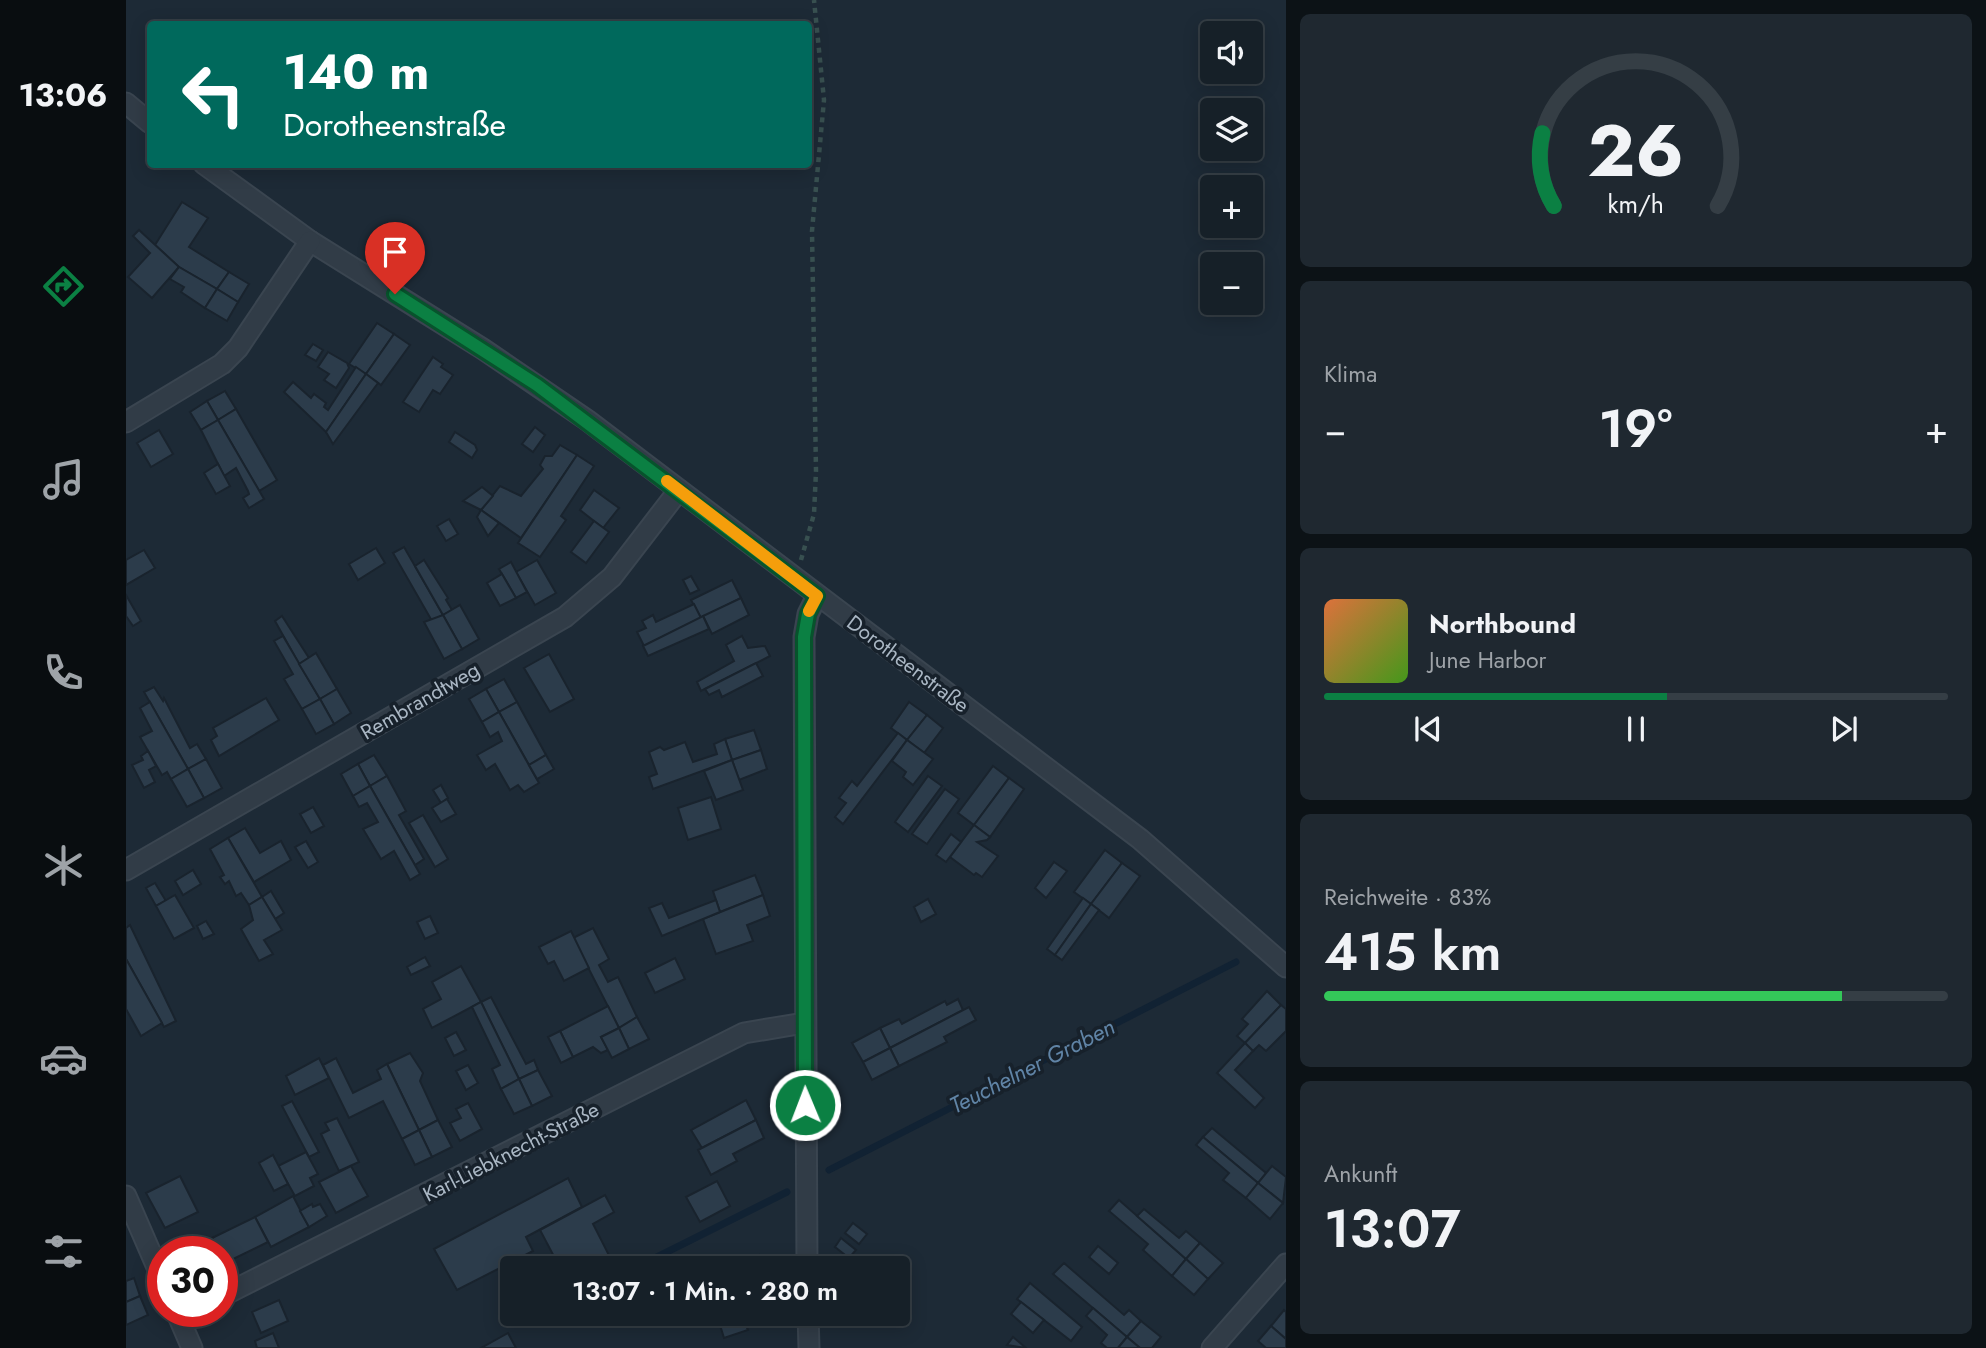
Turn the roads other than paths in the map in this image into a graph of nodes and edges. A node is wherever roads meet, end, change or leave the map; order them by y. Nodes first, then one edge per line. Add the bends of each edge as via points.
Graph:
1 (126, 103) edge
2 (147, 120) edge
3 (210, 168) edge
4 (310, 241) junction
5 (126, 422) edge
6 (679, 490) junction
7 (817, 596) junction
8 (126, 870) edge
9 (1286, 967) edge
10 (804, 1023) junction
11 (126, 1196) edge
12 (147, 1244) edge
13 (807, 1256) edge
14 (1286, 1264) edge
15 (238, 1288) edge
16 (808, 1326) edge
17 (187, 1327) edge
18 (192, 1348) edge
19 (808, 1348) edge
20 (1212, 1348) edge

1 - 2 street
3 - 4 street, Dorotheenstraße
4 - 5 street via 222,365
4 - 6 street, Dorotheenstraße via 537,385
6 - 7 street, Dorotheenstraße
6 - 8 street, Rembrandtweg via 612,576 565,617
7 - 9 street, Dorotheenstraße via 1140,839
7 - 10 street via 804,637
10 - 13 street
10 - 15 street, Karl-Liebknecht-Straße via 744,1033
11 - 12 street
14 - 20 street
16 - 19 street
17 - 18 street

